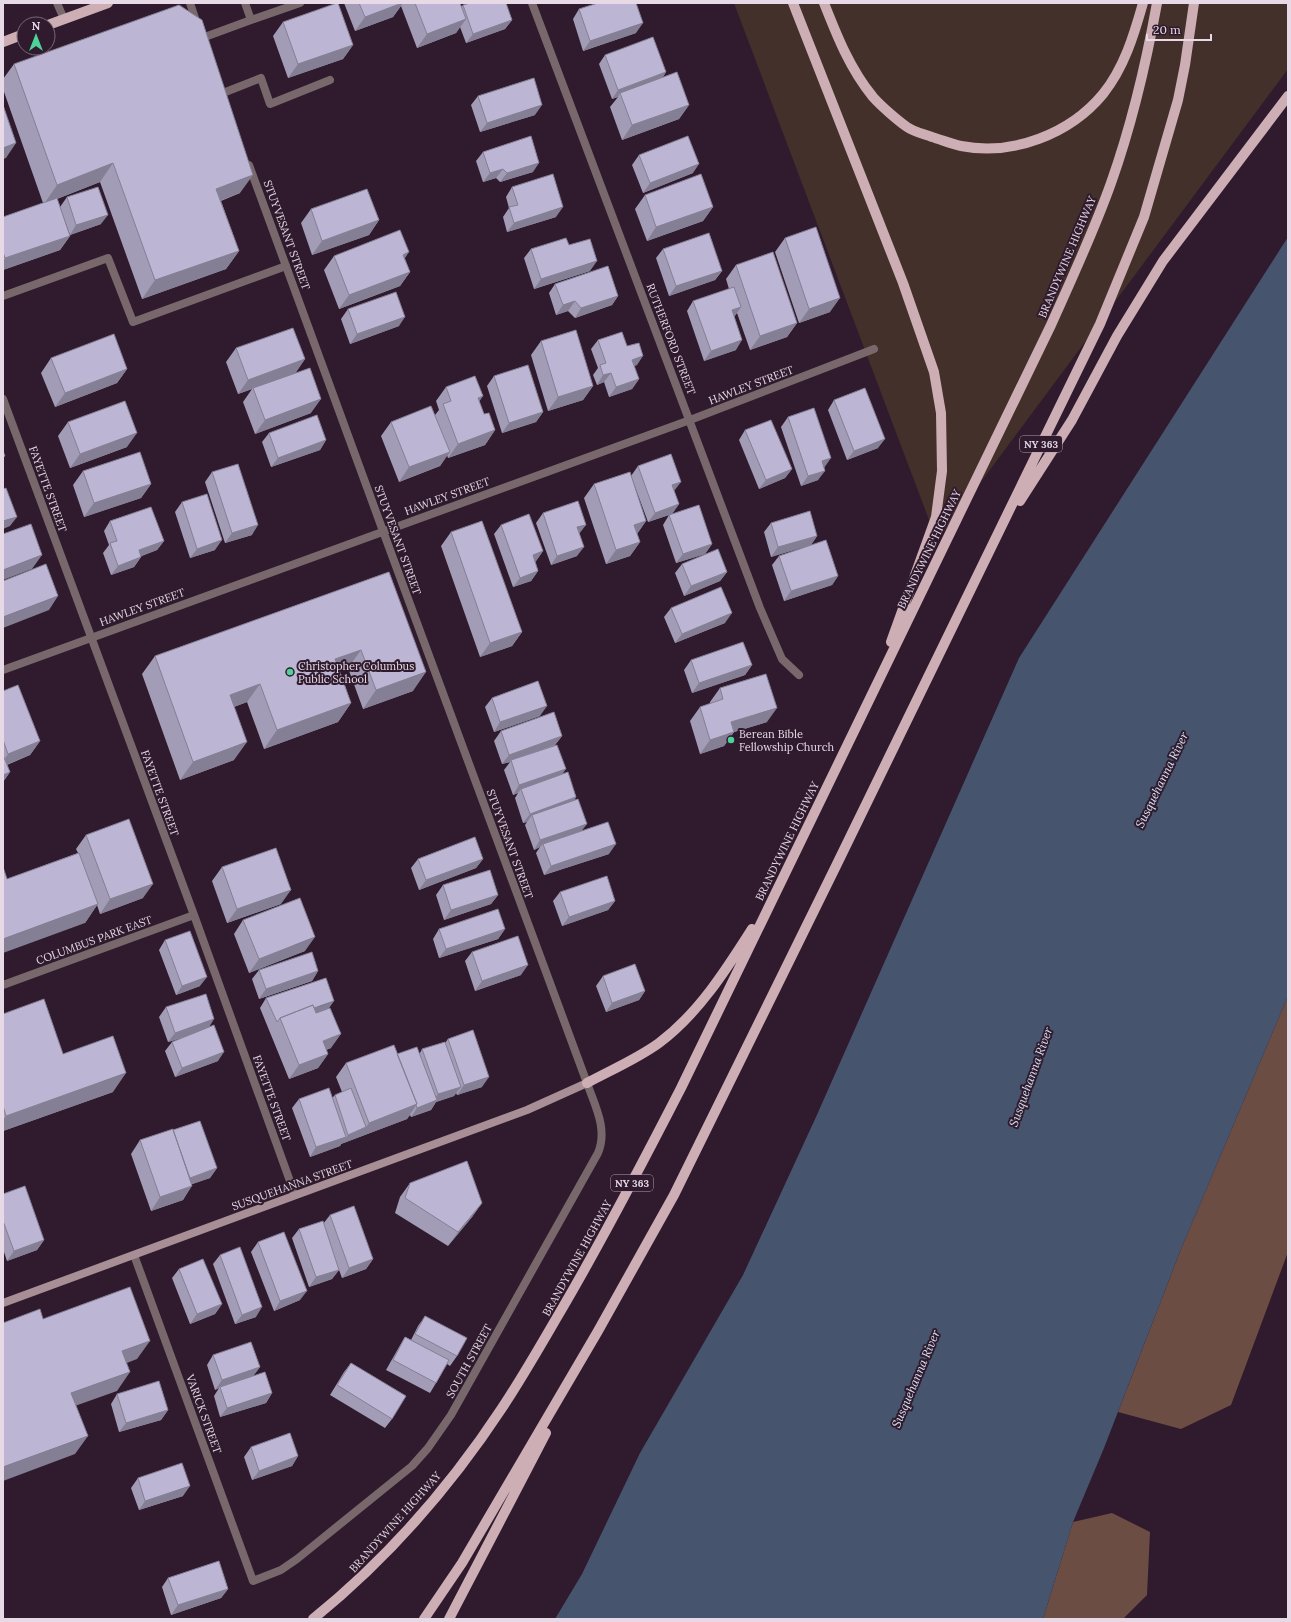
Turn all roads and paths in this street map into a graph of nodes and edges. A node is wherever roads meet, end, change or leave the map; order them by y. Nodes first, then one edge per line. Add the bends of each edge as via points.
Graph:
1 (57, 3) edge
2 (108, 3) edge
3 (190, 3) edge
4 (245, 3) edge
5 (300, 3) edge
6 (532, 3) edge
7 (793, 3) edge
8 (824, 3) edge
9 (1143, 3) edge
10 (1157, 3) edge
11 (1194, 3) edge
12 (64, 19) junction
13 (251, 20) junction
14 (56, 22) edge
15 (16, 37) edge
16 (3, 42) edge
17 (330, 80) dead end
18 (223, 93) edge
19 (1288, 96) edge
20 (246, 156) edge
21 (286, 266) junction
22 (3, 296) edge
23 (874, 349) dead end
24 (3, 400) edge
25 (690, 420) junction
26 (383, 531) junction
27 (994, 539) junction
28 (90, 637) junction
29 (3, 670) edge
30 (800, 675) dead end
31 (872, 694) junction
32 (782, 879) junction
33 (194, 915) junction
34 (3, 985) edge
35 (587, 1083) junction
36 (295, 1195) junction
37 (134, 1254) junction
38 (3, 1303) edge
39 (598, 1331) junction
40 (253, 1581) joint
41 (313, 1619) edge
42 (424, 1619) edge
43 (449, 1619) edge

1 - 12 street
2 - 12 main road
3 - 13 street via 203,42
4 - 13 street
5 - 13 street
6 - 25 street, RUTHERFORD STREET
7 - 31 main road via 902,283 934,372 941,413 942,471 936,517
8 - 9 main road via 842,48 859,79 880,103 908,128 950,144 988,148 1022,144 1043,137 1068,125 1089,109 1110,85 1122,66
10 - 31 main road, BRANDYWINE HIGHWAY / NY 363 via 1130,126 1091,236
11 - 27 main road, NY 363 via 1178,100 1144,217 1100,324
12 - 14 main road
15 - 16 main road
17 - 18 street via 270,104 261,78
19 - 27 main road via 1163,261 1117,336 1072,420
20 - 21 street, STUYVESANT STREET
21 - 22 street via 133,322 108,258
21 - 26 street, STUYVESANT STREET
23 - 25 street, HAWLEY STREET
24 - 28 street, FAYETTE STREET
25 - 26 street, HAWLEY STREET
25 - 30 street, RUTHERFORD STREET via 760,608 782,659
26 - 28 street, HAWLEY STREET
26 - 35 street, STUYVESANT STREET
27 - 39 main road, NY 363 via 833,874 674,1195
28 - 29 street, HAWLEY STREET
28 - 33 street, FAYETTE STREET
31 - 32 main road, BRANDYWINE HIGHWAY / NY 363
32 - 35 main road via 724,971 685,1020 648,1050
32 - 41 main road, BRANDYWINE HIGHWAY / NY 363 via 632,1183 515,1389 459,1468 414,1523 360,1579
33 - 34 street, COLUMBUS PARK EAST
33 - 36 street, FAYETTE STREET
35 - 36 street, SUSQUEHANNA STREET via 527,1110
35 - 40 street, SOUTH STREET via 602,1128 600,1148 444,1426 419,1458 289,1566
36 - 37 street, SUSQUEHANNA STREET
37 - 38 street, SUSQUEHANNA STREET
37 - 40 street, VARICK STREET
39 - 42 main road, NY 363 via 462,1563
39 - 43 main road

